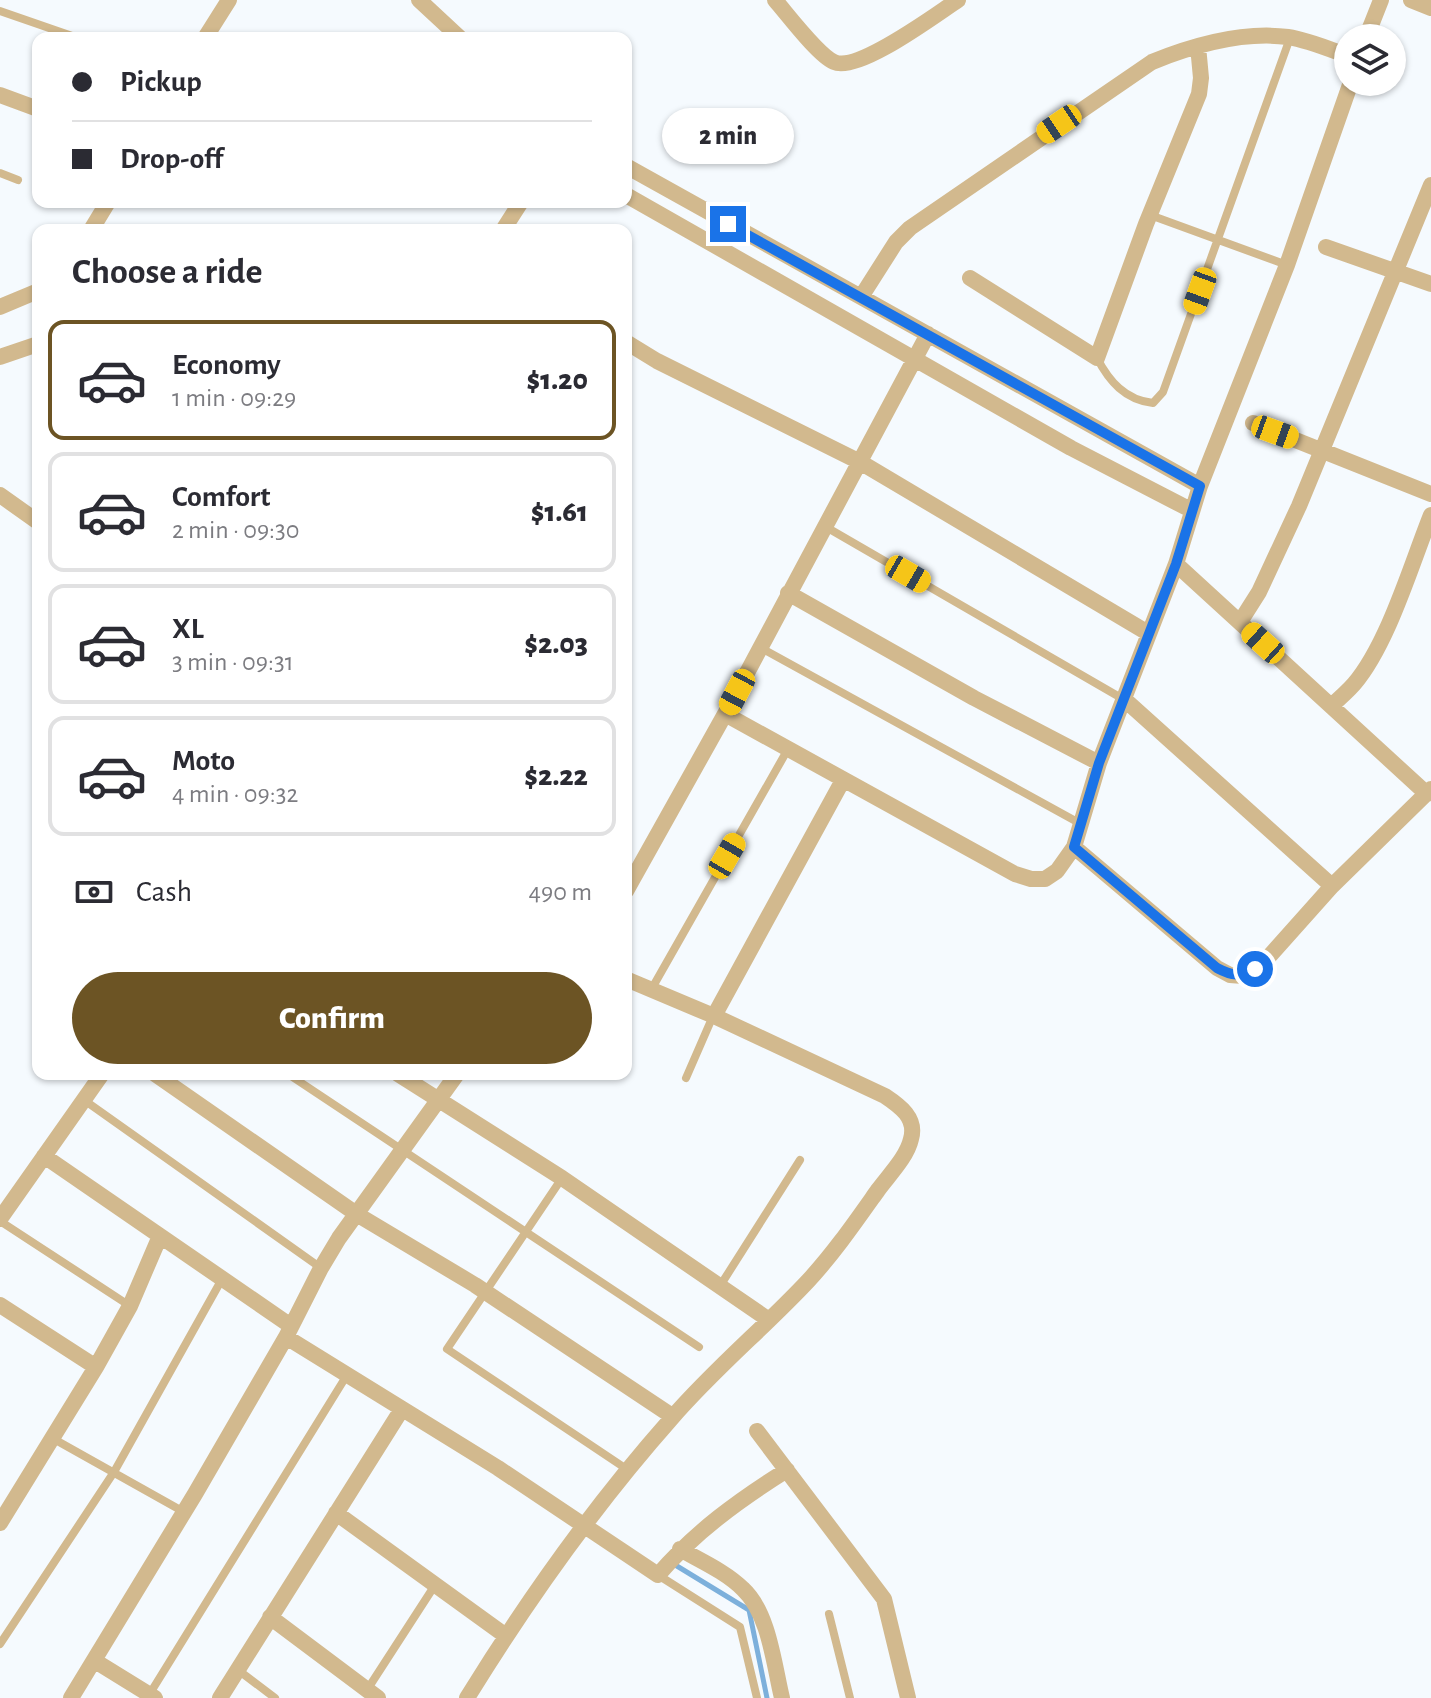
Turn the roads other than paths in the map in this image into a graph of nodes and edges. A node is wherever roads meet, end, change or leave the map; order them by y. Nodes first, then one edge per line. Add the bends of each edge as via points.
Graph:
1 (229, 0) edge
2 (419, 0) edge
3 (775, 0) edge
4 (1381, 0) edge
5 (1411, 0) edge
6 (949, 2) edge
7 (1431, 8) edge
8 (0, 11) edge
9 (1372, 24) edge
10 (61, 32) edge
11 (209, 32) edge
12 (454, 32) edge
13 (1290, 37) junction
14 (1198, 46) junction
15 (1334, 51) edge
16 (0, 95) edge
17 (1346, 96) edge
18 (32, 107) edge
19 (632, 169) edge
20 (0, 173) edge
21 (18, 180) dead end
22 (1431, 185) edge
23 (632, 198) edge
24 (1150, 215) junction
25 (1218, 240) junction
26 (1326, 247) dead end
27 (1287, 265) junction
28 (1396, 270) junction
29 (970, 278) dead end
30 (1431, 284) edge
31 (32, 294) edge
32 (861, 297) junction
33 (0, 307) edge
34 (928, 334) junction
35 (32, 346) edge
36 (632, 346) edge
37 (0, 357) edge
38 (1097, 358) junction
39 (914, 359) junction
40 (1253, 423) dead end
41 (1321, 449) junction
42 (860, 462) junction
43 (1200, 486) junction
44 (1431, 494) edge
45 (0, 495) edge
46 (1191, 510) junction
47 (1431, 515) edge
48 (32, 517) edge
49 (826, 527) junction
50 (1176, 564) junction
51 (788, 593) junction
52 (1240, 622) junction
53 (1148, 633) junction
54 (761, 648) junction
55 (1124, 699) junction
56 (1331, 706) junction
57 (725, 714) junction
58 (788, 749) junction
59 (1099, 763) junction
60 (843, 780) junction
61 (1429, 792) edge
62 (1081, 824) junction
63 (1074, 847) junction
64 (632, 880) edge
65 (1332, 886) junction
66 (632, 982) edge
67 (651, 990) junction
68 (714, 1016) junction
69 (686, 1078) dead end
70 (98, 1080) edge
71 (164, 1080) edge
72 (297, 1080) edge
73 (408, 1080) edge
74 (453, 1080) edge
75 (84, 1100) junction
76 (440, 1100) junction
77 (402, 1152) junction
78 (44, 1156) junction
79 (800, 1160) dead end
80 (562, 1178) junction
81 (358, 1215) junction
82 (0, 1220) edge
83 (524, 1232) junction
84 (160, 1236) junction
85 (321, 1268) junction
86 (222, 1279) junction
87 (720, 1286) junction
88 (484, 1291) junction
89 (0, 1305) edge
90 (130, 1306) junction
91 (769, 1320) junction
92 (288, 1331) junction
93 (699, 1347) dead end
94 (96, 1367) junction
95 (348, 1374) junction
96 (402, 1409) junction
97 (672, 1416) junction
98 (757, 1431) dead end
99 (52, 1438) junction
100 (628, 1470) junction
101 (787, 1470) junction
102 (114, 1472) junction
103 (184, 1512) junction
104 (336, 1513) junction
105 (0, 1523) edge
106 (581, 1525) junction
107 (680, 1549) junction
108 (658, 1575) junction
109 (435, 1585) junction
110 (829, 1614) dead end
111 (270, 1617) junction
112 (506, 1636) junction
113 (0, 1644) edge
114 (95, 1661) junction
115 (238, 1670) junction
116 (372, 1694) edge
117 (152, 1696) edge
118 (71, 1698) edge
119 (220, 1698) edge
120 (275, 1698) edge
121 (467, 1698) edge
122 (757, 1698) edge
123 (782, 1698) edge
124 (850, 1698) edge
125 (908, 1698) edge

1 - 11 street
2 - 12 street
3 - 6 street via 825,56 848,65 869,57
4 - 9 street
5 - 7 street
8 - 10 lane
13 - 14 street via 1259,35
13 - 15 street
13 - 25 lane
14 - 24 street via 1199,94
14 - 32 street via 1133,73 910,228
16 - 18 street
17 - 27 street
19 - 32 street
20 - 21 lane
22 - 28 street
23 - 39 street
24 - 25 lane
24 - 38 street
25 - 27 lane
25 - 38 lane via 1157,400 1148,403 1118,388
26 - 28 street
27 - 43 street
28 - 30 street
28 - 41 street
29 - 38 street
31 - 33 street
32 - 34 street
34 - 39 street
34 - 43 street
35 - 37 street
36 - 42 street
39 - 42 street
39 - 46 street
40 - 41 street
41 - 44 street
41 - 52 street via 1277,555
42 - 49 street
42 - 53 street
43 - 46 street
45 - 48 street
46 - 50 street
47 - 56 street via 1371,657 1355,683
49 - 51 street
49 - 55 lane
50 - 52 street
50 - 53 street
51 - 54 street
51 - 59 street
52 - 56 street
53 - 55 street
54 - 57 street
54 - 62 lane
55 - 59 street
55 - 65 street
56 - 61 street
57 - 58 street
57 - 64 street
58 - 60 street
58 - 67 lane
59 - 62 street
60 - 63 street via 1031,879 1045,879 1057,871
60 - 68 street
61 - 65 street
62 - 63 street
63 - 65 street via 1230,975 1243,976 1266,960
66 - 67 street
67 - 68 street
68 - 69 lane
68 - 91 street via 885,1096 912,1124 905,1152 846,1235
70 - 75 street
71 - 81 street
72 - 77 lane
73 - 76 street
74 - 76 street
75 - 78 street
75 - 85 lane
76 - 77 street
76 - 80 street
77 - 81 street
77 - 83 lane
78 - 82 street
78 - 84 street
79 - 87 lane
80 - 83 lane
80 - 87 street
81 - 85 street
81 - 88 street
82 - 90 lane
83 - 88 lane
83 - 93 lane
84 - 86 street
84 - 90 street
85 - 92 street
86 - 92 street
86 - 102 lane
87 - 91 street
88 - 97 street
88 - 100 lane via 447,1349
89 - 94 street
90 - 94 street
91 - 97 street
92 - 95 street
92 - 103 street
94 - 99 street
95 - 96 street
95 - 117 lane
96 - 104 street
96 - 106 street
97 - 100 street
98 - 101 street
99 - 102 lane
99 - 105 street
100 - 106 street
101 - 107 street via 715,1518
101 - 125 street via 884,1599
102 - 103 lane
102 - 113 lane
103 - 114 street
104 - 109 street
104 - 111 street
106 - 108 street
106 - 112 street
107 - 108 street
107 - 123 street via 733,1581 754,1601
108 - 122 lane via 740,1627
109 - 112 street
109 - 116 lane
110 - 124 lane
111 - 115 street
111 - 116 street
112 - 121 street
114 - 117 street
114 - 118 street
115 - 119 street
115 - 120 lane

